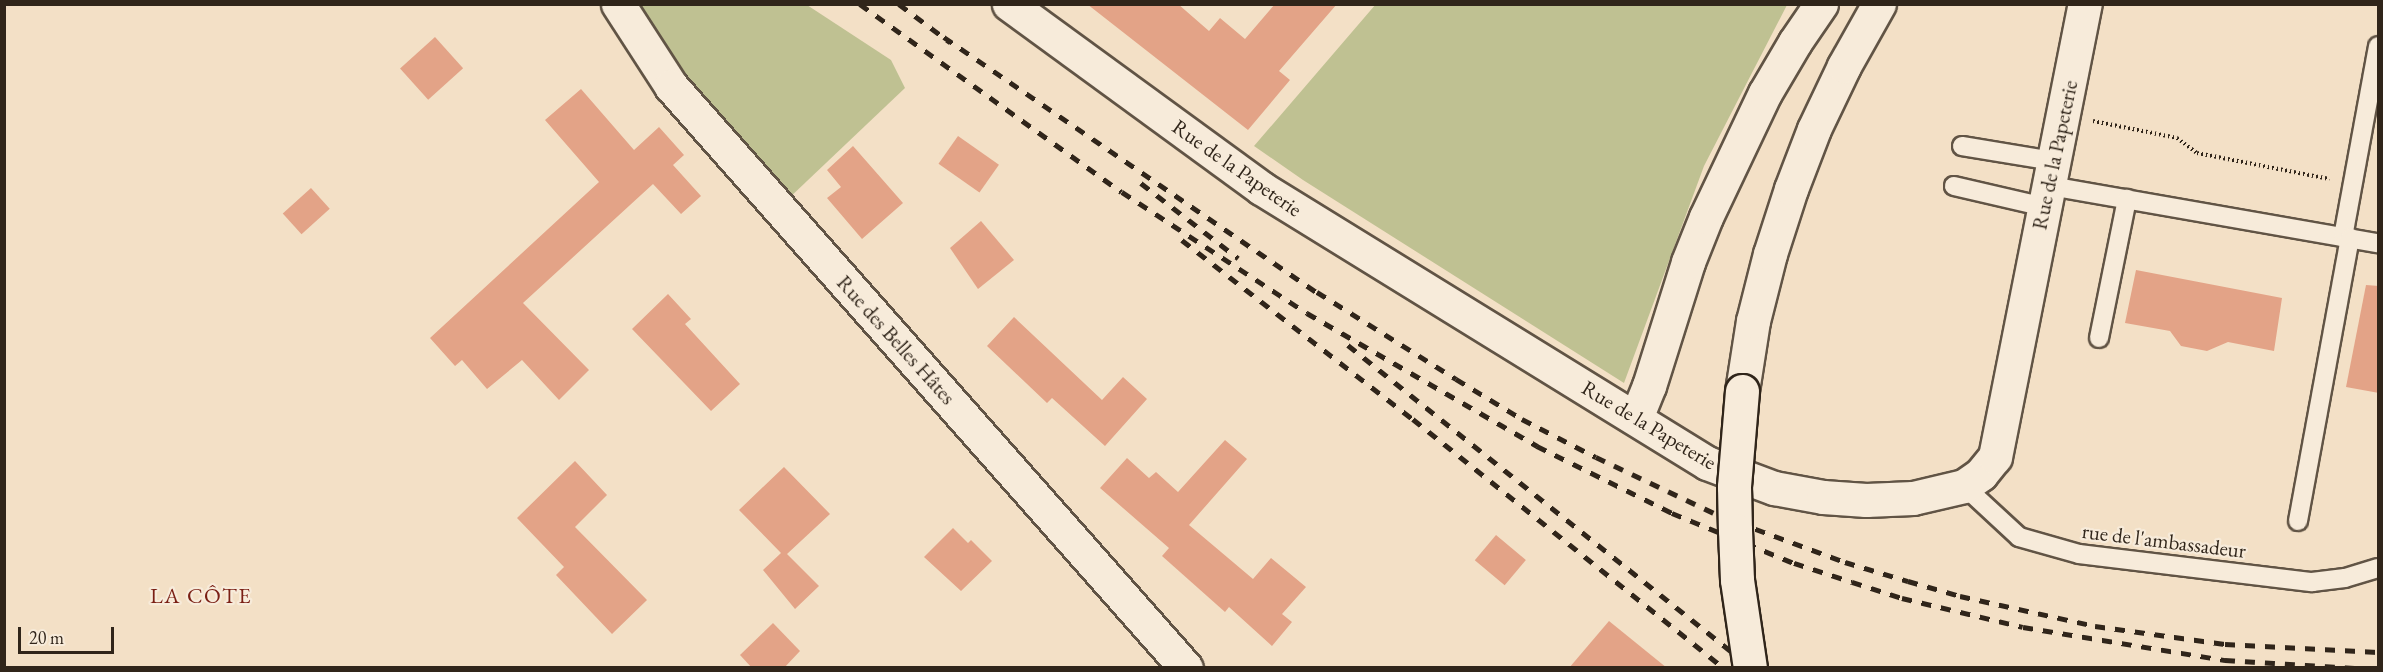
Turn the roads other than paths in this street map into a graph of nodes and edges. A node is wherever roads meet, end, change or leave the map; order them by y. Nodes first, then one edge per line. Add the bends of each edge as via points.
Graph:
1 (618, 4) edge
2 (1009, 4) edge
3 (1821, 4) edge
4 (1879, 4) edge
5 (2085, 4) edge
6 (2379, 46) edge
7 (1962, 146) dead end
8 (2049, 185) junction
9 (1953, 186) dead end
10 (2127, 200) junction
11 (2346, 237) junction
12 (2379, 243) edge
13 (2099, 338) dead end
14 (1636, 418) junction
15 (1965, 486) junction
16 (2298, 521) dead end
17 (2379, 568) edge
18 (1186, 668) edge
19 (1750, 668) edge

1 - 18 street, Rue des Belles Hâtes via 670,86
2 - 14 street, Rue de la Papeterie via 1261,188
3 - 14 street via 1766,93 1706,217
4 - 19 street, bridge via 1814,129 1791,189 1753,321 1734,487 1737,580
5 - 8 street, Rue de la Papeterie
6 - 11 lane
7 - 8 lane
8 - 9 lane
8 - 10 lane
8 - 15 street, Rue de la Papeterie via 1995,457
10 - 11 lane
10 - 13 lane
11 - 12 lane
11 - 16 lane
14 - 15 street, Rue de la Papeterie via 1707,463 1774,488 1866,500 1913,498
15 - 17 lane, rue de l'ambassadeur via 2019,537 2079,554 2312,582

